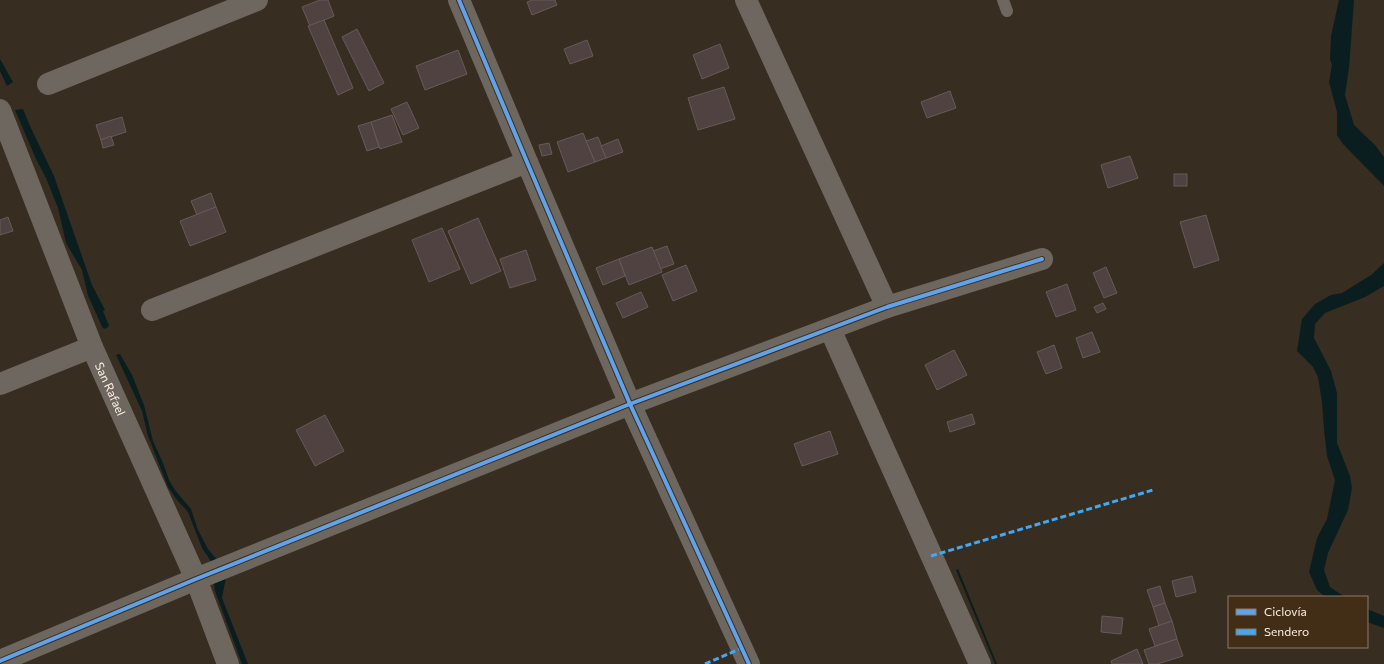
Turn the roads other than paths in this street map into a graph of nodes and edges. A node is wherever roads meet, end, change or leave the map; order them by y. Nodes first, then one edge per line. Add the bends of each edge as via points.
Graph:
1 (257, 0) edge
2 (459, 0) edge
3 (746, 0) edge
4 (48, 84) dead end
5 (0, 110) edge
6 (527, 162) junction
7 (1042, 259) dead end
8 (887, 307) junction
9 (152, 310) dead end
10 (830, 329) junction
11 (92, 347) junction
12 (0, 384) edge
13 (630, 404) junction
14 (196, 579) junction
15 (0, 661) edge
16 (228, 664) edge
17 (748, 664) edge
18 (980, 664) edge

1 - 4 street
2 - 6 street
3 - 8 street
5 - 11 street, San Rafael
6 - 9 street
6 - 13 street
7 - 8 street
8 - 10 street
10 - 13 street
10 - 18 street
11 - 12 street
11 - 14 street, San Rafael
13 - 14 street
13 - 17 street
14 - 15 street
14 - 16 street, San Rafael

